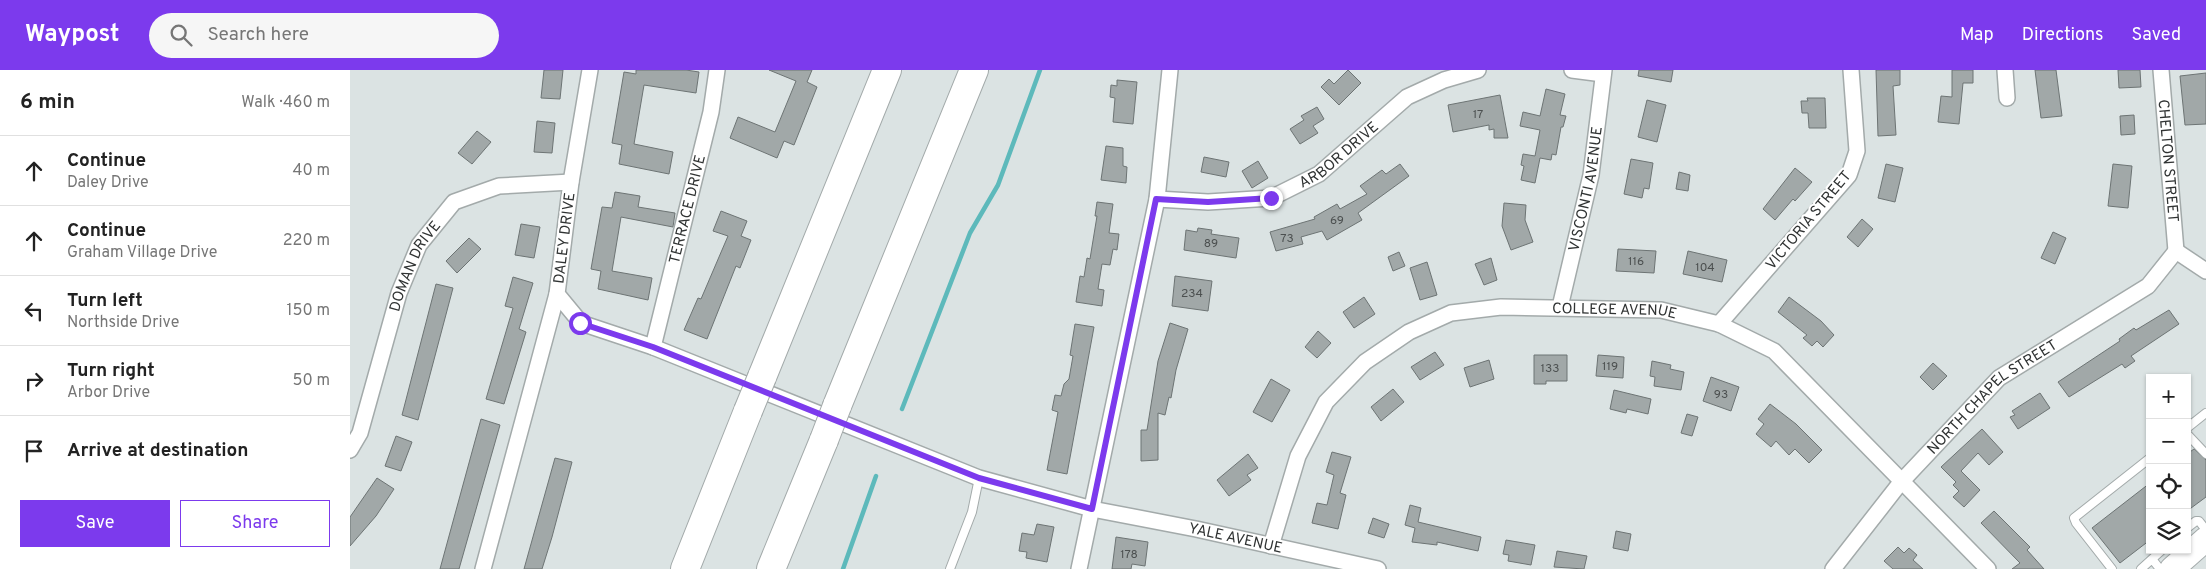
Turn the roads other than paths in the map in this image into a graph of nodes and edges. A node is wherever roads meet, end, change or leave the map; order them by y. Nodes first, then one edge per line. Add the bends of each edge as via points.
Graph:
1 (590, 70) edge
2 (717, 70) edge
3 (887, 70) edge
4 (974, 70) edge
5 (1170, 70) edge
6 (1478, 70) edge
7 (1572, 70) edge
8 (1851, 70) edge
9 (2004, 70) edge
10 (2161, 70) edge
11 (1603, 72) edge
12 (2007, 98) dead end
13 (571, 182) junction
14 (1156, 199) junction
15 (2176, 251) junction
16 (2206, 271) edge
17 (557, 294) junction
18 (1560, 307) junction
19 (1719, 324) junction
20 (653, 347) junction
21 (2206, 413) edge
22 (2191, 425) edge
23 (2191, 438) edge
24 (350, 450) edge
25 (2206, 454) edge
26 (2146, 461) edge
27 (979, 478) junction
28 (1901, 482) junction
29 (1092, 509) junction
30 (2191, 525) edge
31 (2206, 530) edge
32 (2206, 539) edge
33 (1271, 546) junction
34 (2162, 564) edge
35 (483, 569) edge
36 (685, 569) edge
37 (771, 569) edge
38 (950, 569) edge
39 (1079, 569) edge
40 (1378, 569) edge
41 (1833, 569) edge
42 (1988, 569) edge
43 (2112, 569) edge
44 (2141, 569) edge
45 (2160, 569) edge

1 - 13 street, DALEY DRIVE
2 - 20 street, TERRACE DRIVE via 711,112
3 - 36 highway, bridge
4 - 37 highway, bridge
5 - 14 street
6 - 14 street, ARBOR DRIVE via 1444,80 1407,97 1319,174 1271,198 1208,202
7 - 11 street
8 - 19 street, VICTORIA STREET via 1857,151 1850,175
9 - 12 street
10 - 15 street, CHELTON STREET
11 - 18 street, VISCONTI AVENUE via 1591,175
13 - 17 street, DALEY DRIVE
13 - 24 street, DOMAN DRIVE via 499,186 454,202 415,253 399,292 360,433
14 - 29 street
15 - 16 street
15 - 28 street, NORTH CHAPEL STREET via 2148,286 1998,378
17 - 20 street, DALEY DRIVE via 580,323
17 - 35 street
18 - 19 street, COLLEGE AVENUE via 1661,310
18 - 33 street, COLLEGE AVENUE via 1501,307 1451,313 1408,332 1365,362 1326,402 1298,456
19 - 28 street, COLLEGE AVENUE via 1774,351
20 - 27 street, DALEY DRIVE
21 - 22 lane
23 - 25 lane
26 - 43 lane via 2074,518
27 - 29 street, YALE AVENUE
27 - 38 lane via 972,512
28 - 41 street, NORTH CHAPEL STREET
28 - 42 street, COLLEGE AVENUE
29 - 33 street, YALE AVENUE
29 - 39 street
30 - 31 lane via 2199,521
32 - 34 main road
33 - 40 street, YALE AVENUE
34 - 44 lane
34 - 45 lane

